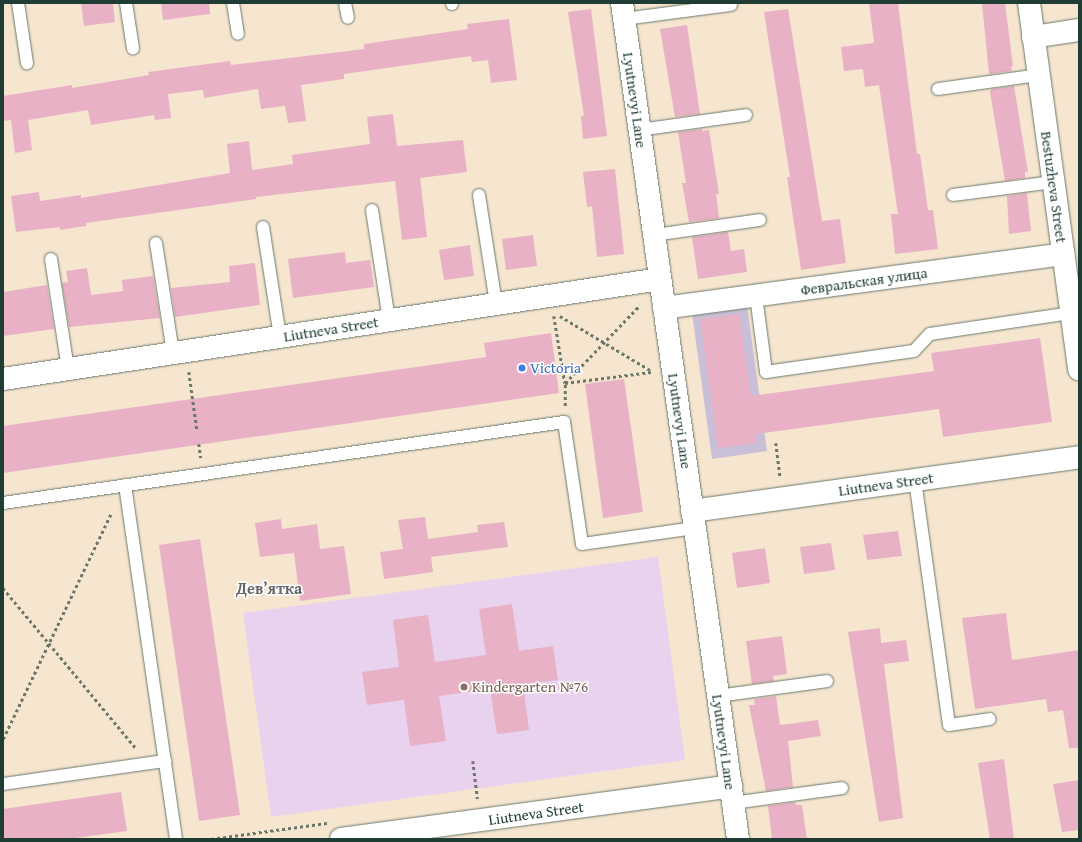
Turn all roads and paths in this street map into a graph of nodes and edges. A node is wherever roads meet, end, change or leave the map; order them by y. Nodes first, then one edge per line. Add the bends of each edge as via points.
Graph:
1 (18, 3) edge
2 (126, 3) edge
3 (233, 3) edge
4 (345, 3) edge
5 (1029, 3) edge
6 (731, 5) dead end
7 (623, 11) edge
8 (348, 18) dead end
9 (1079, 30) edge
10 (238, 34) dead end
11 (1033, 37) junction
12 (133, 48) dead end
13 (27, 63) dead end
14 (1039, 75) junction
15 (938, 89) dead end
16 (746, 115) dead end
17 (639, 130) junction
18 (1053, 182) junction
19 (479, 195) dead end
20 (953, 195) dead end
21 (372, 210) dead end
22 (760, 220) dead end
23 (263, 227) dead end
24 (654, 235) junction
25 (156, 243) dead end
26 (1063, 254) junction
27 (51, 259) dead end
28 (660, 279) junction
29 (756, 296) junction
30 (496, 304) junction
31 (655, 304) junction
32 (1071, 313) junction
33 (389, 320) junction
34 (280, 337) junction
35 (603, 342) junction
36 (173, 353) junction
37 (68, 369) junction
38 (188, 369) dead end
39 (1079, 370) edge
40 (3, 379) edge
41 (565, 384) junction
42 (564, 422) junction
43 (197, 429) dead end
44 (1079, 457) edge
45 (915, 480) junction
46 (125, 485) junction
47 (3, 503) edge
48 (693, 519) junction
49 (3, 588) edge
50 (49, 643) junction
51 (827, 681) dead end
52 (718, 696) junction
53 (990, 719) dead end
54 (3, 739) edge
55 (165, 761) junction
56 (473, 761) dead end
57 (149, 763) junction
58 (3, 784) edge
59 (842, 788) dead end
60 (732, 795) junction
61 (479, 803) dead end
62 (176, 839) edge
63 (341, 839) edge
64 (738, 839) edge

1 - 13 lane
2 - 12 lane
3 - 10 lane
4 - 8 lane
5 - 11 street, Bestuzheva Street
6 - 7 lane
7 - 17 street, Lyutnevyi Lane
9 - 11 street
11 - 14 street, Bestuzheva Street
14 - 15 lane
14 - 18 street, Bestuzheva Street
16 - 17 lane
17 - 24 street, Lyutnevyi Lane
18 - 20 lane
18 - 26 street, Bestuzheva Street
19 - 30 lane
21 - 33 lane
22 - 24 lane
23 - 34 lane
24 - 28 street, Lyutnevyi Lane
25 - 36 lane
26 - 29 street, Февральская улица
26 - 32 street, Bestuzheva Street
27 - 37 lane
28 - 30 street, Liutneva Street
28 - 31 street, Lyutnevyi Lane
29 - 31 street, Февральская улица
29 - 32 lane via 766,372 914,350 930,334
30 - 33 street, Liutneva Street
31 - 35 path
31 - 48 street, Lyutnevyi Lane
32 - 39 street, Bestuzheva Street
33 - 34 street, Liutneva Street
34 - 36 street, Liutneva Street
35 - 41 path
35 - 41 path via 554,312
35 - 41 path via 654,372
36 - 37 street, Liutneva Street
37 - 40 street, Liutneva Street
38 - 43 path
41 - 42 path
42 - 46 lane
42 - 48 lane via 582,544
44 - 45 street, Liutneva Street
45 - 48 street, Liutneva Street
45 - 53 lane via 948,725
46 - 47 lane
46 - 50 path
46 - 55 lane
48 - 52 street, Lyutnevyi Lane
49 - 50 path
50 - 54 path
50 - 57 path
51 - 52 lane
52 - 60 street, Lyutnevyi Lane
55 - 57 lane
55 - 62 lane
56 - 61 path
57 - 58 lane
59 - 60 lane
60 - 63 street, Liutneva Street
60 - 64 street, Lyutnevyi Lane

